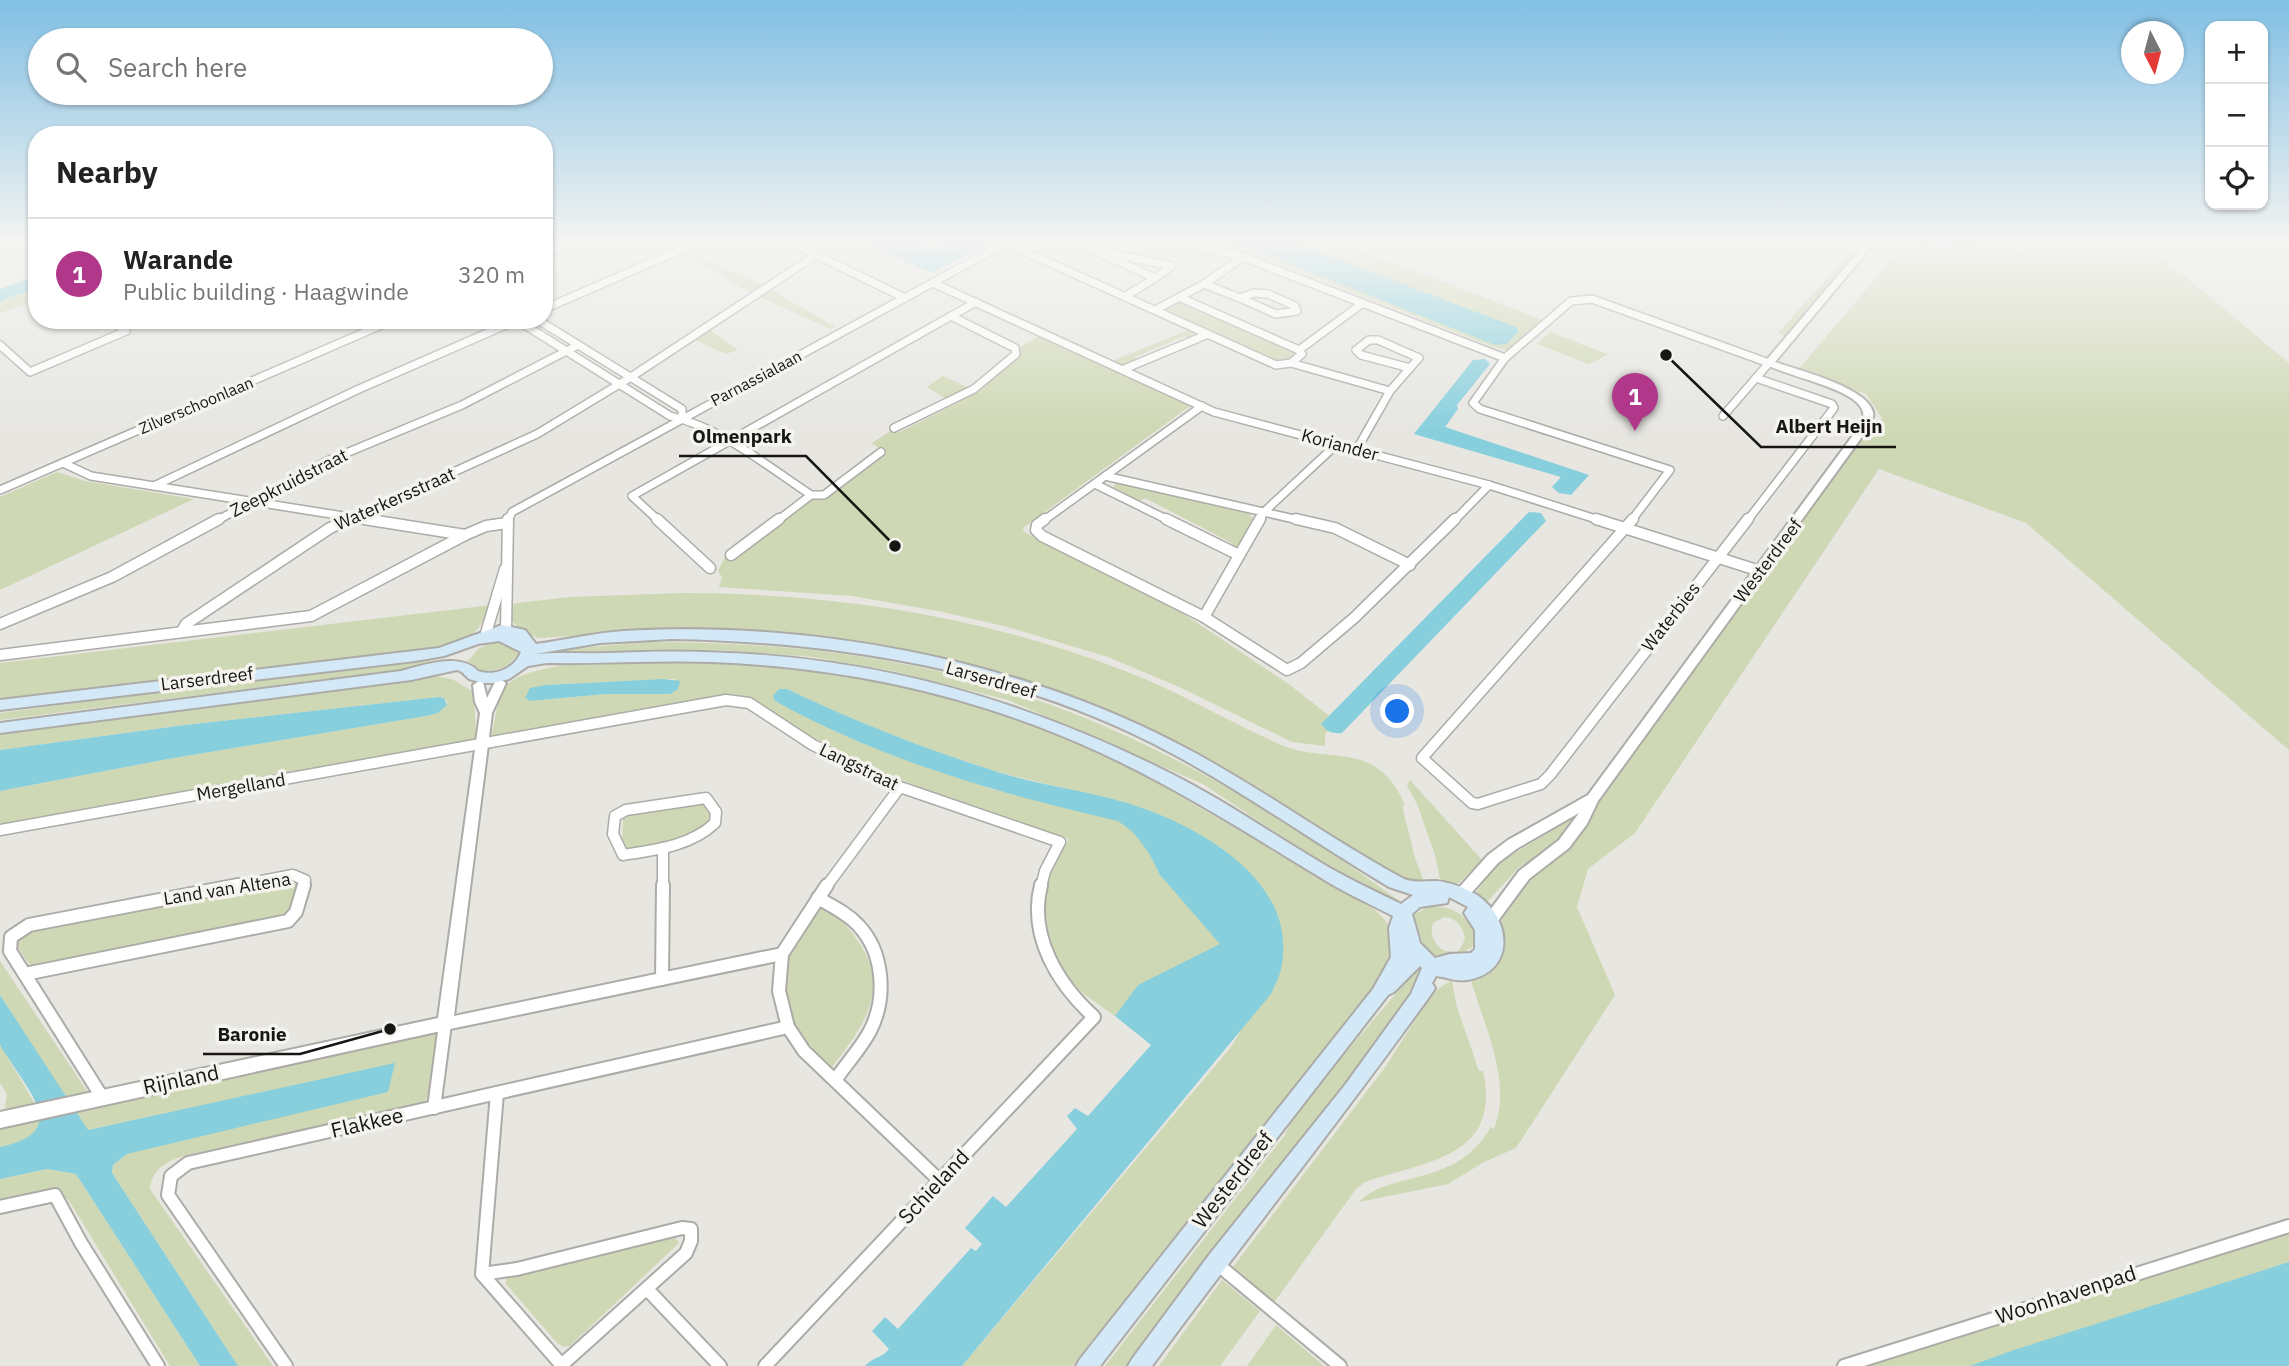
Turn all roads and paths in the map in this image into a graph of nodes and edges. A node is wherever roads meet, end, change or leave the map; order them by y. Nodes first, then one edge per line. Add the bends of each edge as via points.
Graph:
1 (742, 304) edge
2 (894, 304) edge
3 (973, 304) edge
4 (980, 304) edge
5 (1144, 304) edge
6 (1165, 304) edge
7 (1194, 304) edge
8 (1253, 304) edge
9 (1290, 304) edge
10 (1362, 304) edge
11 (1365, 304) edge
12 (1568, 304) edge
13 (1605, 304) edge
14 (1819, 304) edge
15 (1157, 309) junction
16 (951, 316) junction
17 (123, 329) edge
18 (372, 329) edge
19 (496, 329) edge
20 (531, 329) edge
21 (552, 329) edge
22 (1206, 335) junction
23 (0, 345) edge
24 (578, 345) junction
25 (1299, 350) junction
26 (566, 351) junction
27 (1505, 358) junction
28 (1291, 363) junction
29 (1769, 363) junction
30 (1411, 368) junction
31 (1124, 369) junction
32 (631, 377) junction
33 (1755, 378) junction
34 (619, 384) junction
35 (1390, 391) junction
36 (1202, 406) junction
37 (1723, 416) dead end
38 (682, 417) junction
39 (894, 428) dead end
40 (727, 442) junction
41 (1337, 444) junction
42 (1357, 449) junction
43 (881, 452) dead end
44 (63, 463) junction
45 (1105, 476) junction
46 (1095, 484) junction
47 (1489, 485) junction
48 (154, 486) junction
49 (0, 490) edge
50 (811, 495) junction
51 (251, 502) junction
52 (1265, 511) junction
53 (355, 518) junction
54 (507, 523) junction
55 (1626, 528) junction
56 (465, 535) junction
57 (731, 555) dead end
58 (1239, 555) junction
59 (1718, 556) junction
60 (1410, 565) junction
61 (710, 568) dead end
62 (505, 569) junction
63 (1760, 571) junction
64 (1204, 617) junction
65 (0, 624) edge
66 (506, 630) junction
67 (182, 631) junction
68 (484, 636) junction
69 (529, 646) junction
70 (465, 648) junction
71 (0, 655) edge
72 (458, 669) junction
73 (511, 673) junction
74 (479, 685) junction
75 (0, 705) edge
76 (486, 713) junction
77 (0, 728) edge
78 (481, 744) junction
79 (900, 787) junction
80 (1592, 798) junction
81 (0, 830) edge
82 (663, 848) junction
83 (1416, 895) junction
84 (818, 898) junction
85 (1458, 898) junction
86 (1490, 921) junction
87 (1399, 925) junction
88 (1416, 950) junction
89 (782, 954) junction
90 (1439, 969) junction
91 (26, 974) junction
92 (662, 979) junction
93 (1379, 994) junction
94 (1083, 1009) joint
95 (445, 1024) junction
96 (788, 1027) junction
97 (836, 1079) junction
98 (496, 1093) junction
99 (102, 1097) junction
100 (434, 1108) junction
101 (0, 1120) edge
102 (940, 1181) junction
103 (0, 1207) edge
104 (2289, 1226) edge
105 (1216, 1262) junction
106 (482, 1274) junction
107 (647, 1289) junction
108 (158, 1366) edge
109 (286, 1366) edge
110 (720, 1366) edge
111 (765, 1366) edge
112 (1087, 1366) edge
113 (1139, 1366) edge
114 (1340, 1366) edge
115 (1844, 1366) edge

1 - 32 street, Waterkersstraat
2 - 38 street, Parnassialaan
3 - 16 street
4 - 31 street, Koriander
5 - 15 street
6 - 15 street
7 - 25 street
8 - 9 street via 1281,316 1297,311
10 - 25 street
11 - 27 street
12 - 27 street
13 - 29 street
14 - 29 street
15 - 22 street
16 - 39 street via 1015,348 1016,354 974,389
16 - 40 street
17 - 23 street via 126,331 30,372
18 - 44 street, Zilverschoonlaan
19 - 48 street
20 - 26 street
21 - 24 street
22 - 28 street via 1276,365
22 - 31 street
24 - 26 street, Zeepkruidstraat
24 - 32 street
25 - 28 street via 1302,354
26 - 34 street
26 - 51 street, Zeepkruidstraat via 462,405 327,461
27 - 55 street via 1473,403 1480,409 1670,470
28 - 35 street
29 - 33 street
29 - 63 street, Westerdreef via 1845,390 1861,401 1869,415
30 - 30 street via 1419,358 1378,340 1356,349 1361,355
30 - 35 street
31 - 36 street, Koriander
32 - 34 street, Waterkersstraat
32 - 38 street via 682,408
33 - 37 street
33 - 59 street, Waterbies via 1834,408
34 - 38 street via 670,416
34 - 53 street, Waterkersstraat via 537,435
35 - 42 street
36 - 41 street, Koriander
36 - 45 street
38 - 40 street
38 - 54 street, Parnassialaan via 512,512
40 - 50 street
40 - 61 street via 632,496
41 - 42 street, Koriander
41 - 52 street
42 - 47 street, Koriander
43 - 50 street via 824,495
44 - 48 street via 91,476
44 - 49 street, Zilverschoonlaan
45 - 46 street
45 - 52 street
46 - 58 street
46 - 64 street via 1036,530
47 - 55 street, Koriander
47 - 60 street
48 - 51 street
50 - 57 street
51 - 53 street
51 - 65 street, Zeepkruidstraat via 112,577
52 - 58 street
52 - 60 street via 1335,528
53 - 56 street
53 - 67 street, Waterkersstraat via 330,528
54 - 56 street, Parnassialaan
54 - 62 street
55 - 59 street, Koriander
55 - 59 street, Waterbies via 1423,758 1472,803 1541,784
56 - 67 street, Parnassialaan via 311,616
58 - 64 street
59 - 63 street, Koriander
60 - 64 street via 1292,670 1281,668
62 - 66 street
62 - 68 street
63 - 80 street, Westerdreef
66 - 68 main road
66 - 69 main road via 519,632
67 - 71 street, Parnassialaan
68 - 69 main road via 507,637 520,647
68 - 70 main road
69 - 73 main road
69 - 83 main road, Larserdreef via 674,634 757,638 854,648 982,675 1147,734 1246,789 1366,865 1388,887
70 - 72 main road
70 - 75 main road, Larserdreef via 442,657 415,656
72 - 73 main road via 467,668 478,678
72 - 74 main road via 464,680
72 - 77 main road, Larserdreef
73 - 74 main road
73 - 76 street
73 - 87 main road, Larserdreef via 573,659 694,656 864,672 964,695 1040,719 1127,757 1225,811
74 - 76 street
76 - 78 street
78 - 79 street, Langstraat via 726,700 749,703 813,745
78 - 81 street, Mergelland
78 - 95 street
79 - 84 street
79 - 94 street, Langstraat via 1060,842 1045,872 1040,935 1051,967
80 - 85 street, Westerdreef via 1513,844
80 - 86 street, Westerdreef via 1564,844 1524,875
82 - 82 street via 702,835 717,816 715,806 706,797 626,810 615,816 613,834 623,855
82 - 92 street
83 - 85 main road
83 - 87 main road
84 - 89 street
84 - 97 street via 863,929 881,970 872,1029
85 - 86 main road via 1475,903
85 - 90 main road via 1478,920 1484,948 1473,960 1443,961
86 - 90 main road via 1496,940 1491,959 1474,971
87 - 88 main road via 1408,921
87 - 93 main road, Westerdreef via 1400,958
88 - 90 main road
88 - 93 main road, Westerdreef via 1404,973
89 - 92 street
89 - 96 street via 779,992
90 - 105 main road, Westerdreef via 1351,1091
91 - 91 street, Land van Altena via 10,951 9,941 13,933 29,925 293,875 305,880 296,912 288,921
91 - 99 street, Land van Altena
92 - 95 street
93 - 112 main road, Westerdreef
94 - 102 street, Schieland via 1094,1017
95 - 99 street, Rijnland
95 - 100 street
96 - 97 street via 804,1051
96 - 98 street, Flakkee
97 - 102 street
98 - 100 street, Flakkee
98 - 106 street
99 - 101 street, Rijnland
100 - 109 street, Flakkee via 188,1163 172,1176 168,1195
102 - 111 street, Schieland
103 - 108 street via 55,1195
104 - 115 street, Woonhavenpad
105 - 113 main road, Westerdreef
105 - 114 street
106 - 107 street via 559,1363
106 - 107 street via 682,1227 691,1230 685,1253
107 - 110 street

